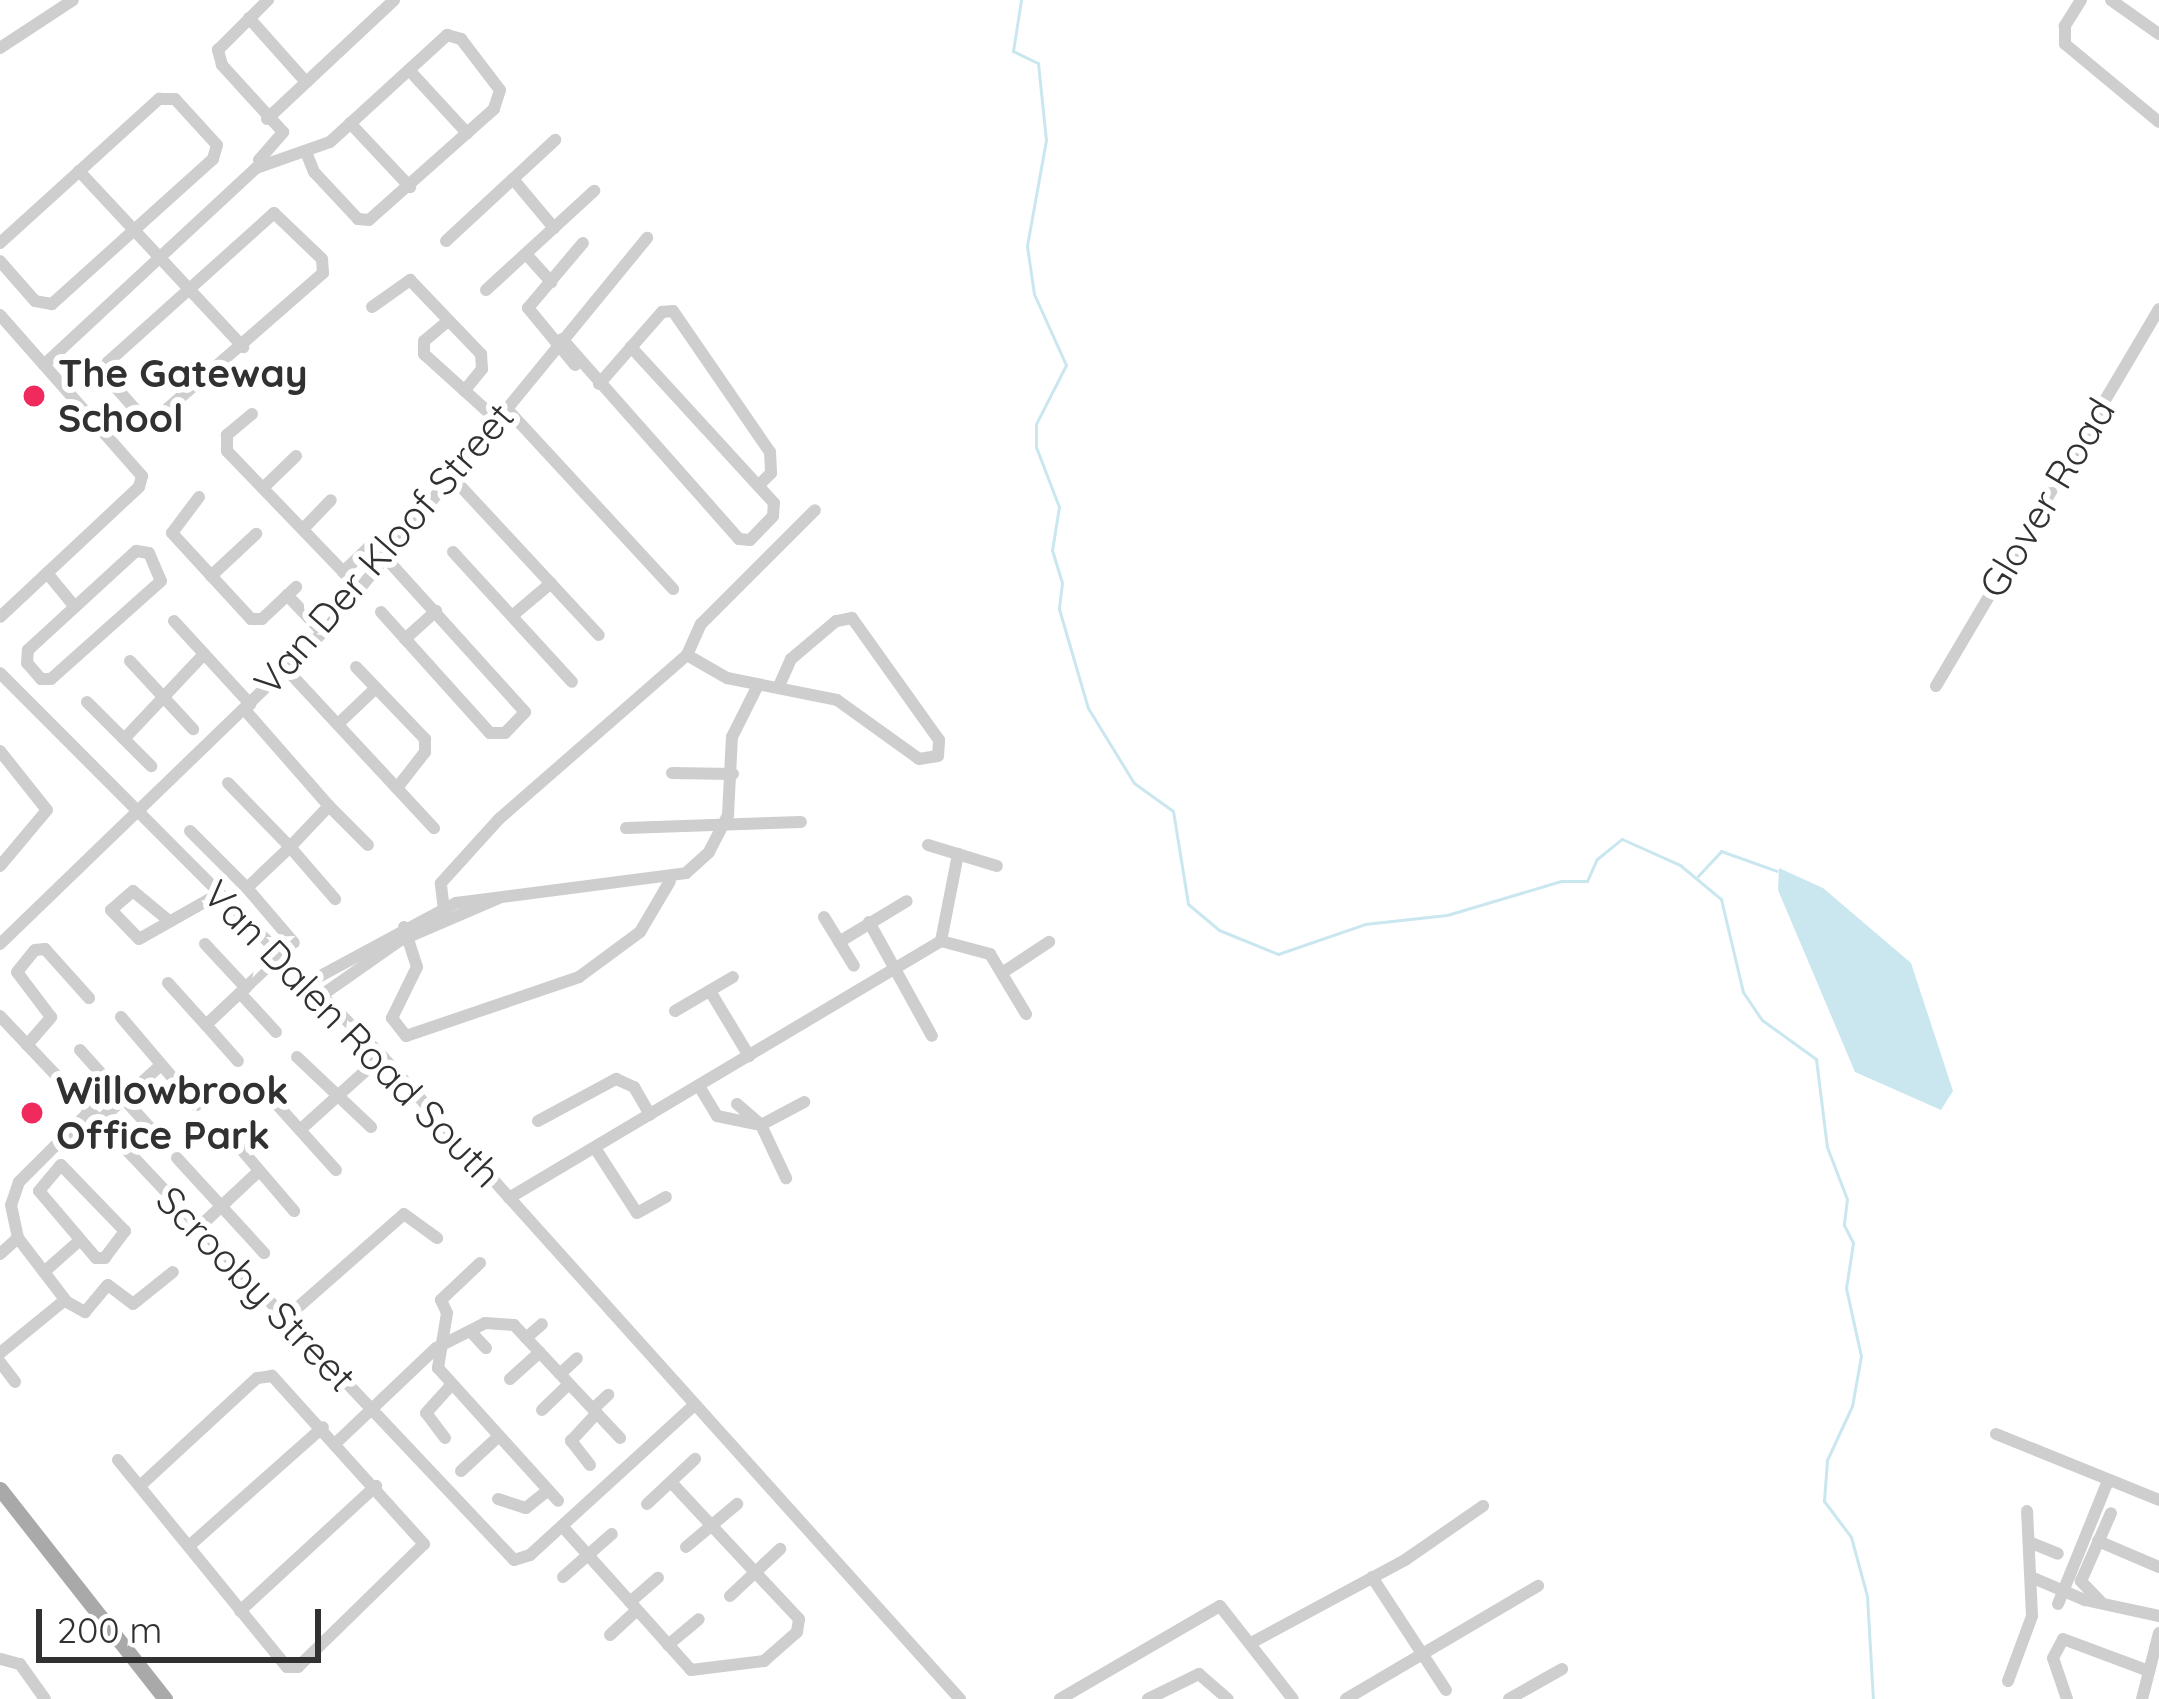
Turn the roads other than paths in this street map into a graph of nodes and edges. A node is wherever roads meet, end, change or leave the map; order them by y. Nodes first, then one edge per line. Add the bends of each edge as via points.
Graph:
1 (74, 0) edge
2 (268, 0) edge
3 (372, 0) edge
4 (394, 0) edge
5 (2081, 0) edge
6 (2111, 0) edge
7 (381, 13) junction
8 (249, 18) junction
9 (2159, 34) edge
10 (0, 48) edge
11 (409, 70) junction
12 (306, 82) junction
13 (267, 120) junction
14 (2159, 122) edge
15 (350, 123) junction
16 (467, 133) junction
17 (555, 140) dead end
18 (306, 152) junction
19 (257, 164) junction
20 (79, 171) junction
21 (513, 178) junction
22 (410, 188) junction
23 (594, 191) dead end
24 (554, 228) junction
25 (135, 231) junction
26 (647, 238) dead end
27 (446, 241) dead end
28 (0, 243) edge
29 (583, 243) dead end
30 (526, 254) junction
31 (160, 258) junction
32 (0, 262) edge
33 (551, 282) junction
34 (188, 287) junction
35 (486, 290) dead end
36 (372, 307) dead end
37 (2159, 310) edge
38 (0, 316) edge
39 (448, 321) junction
40 (560, 343) junction
41 (243, 347) junction
42 (631, 347) junction
43 (44, 364) junction
44 (597, 382) junction
45 (464, 391) junction
46 (252, 414) dead end
47 (502, 414) junction
48 (296, 455) dead end
49 (451, 476) junction
50 (758, 486) junction
51 (263, 488) junction
52 (199, 497) dead end
53 (331, 500) dead end
54 (815, 510) dead end
55 (303, 529) junction
56 (256, 534) dead end
57 (372, 544) dead end
58 (454, 553) dead end
59 (384, 556) junction
60 (343, 572) junction
61 (47, 574) junction
62 (211, 576) junction
63 (551, 583) junction
64 (359, 588) junction
65 (673, 589) dead end
66 (75, 608) junction
67 (436, 611) junction
68 (381, 612) dead end
69 (512, 616) junction
70 (0, 617) edge
71 (174, 621) dead end
72 (323, 633) junction
73 (599, 635) dead end
74 (405, 639) junction
75 (204, 654) junction
76 (687, 655) junction
77 (130, 662) dead end
78 (356, 667) dead end
79 (287, 670) junction
80 (0, 673) edge
81 (572, 682) dead end
82 (780, 684) junction
83 (758, 685) junction
84 (1936, 686) dead end
85 (376, 688) junction
86 (164, 699) junction
87 (87, 702) dead end
88 (248, 707) junction
89 (338, 724) junction
90 (193, 729) dead end
91 (124, 739) junction
92 (1, 756) edge
93 (151, 766) dead end
94 (672, 772) dead end
95 (734, 774) junction
96 (228, 783) dead end
97 (397, 788) junction
98 (329, 806) junction
99 (134, 812) junction
100 (802, 822) dead end
101 (434, 828) dead end
102 (626, 828) dead end
103 (722, 830) junction
104 (190, 831) dead end
105 (368, 845) dead end
106 (928, 845) dead end
107 (290, 847) junction
108 (958, 854) junction
109 (0, 866) edge
110 (997, 866) dead end
111 (670, 881) junction
112 (247, 888) junction
113 (219, 894) junction
114 (335, 899) dead end
115 (907, 901) dead end
116 (443, 914) junction
117 (824, 917) dead end
118 (168, 920) junction
119 (869, 922) junction
120 (406, 932) junction
121 (839, 941) junction
122 (941, 941) junction
123 (1049, 942) dead end
124 (294, 943) dead end
125 (0, 944) edge
126 (205, 944) dead end
127 (281, 954) junction
128 (854, 967) dead end
129 (895, 969) junction
130 (1005, 971) junction
131 (733, 977) dead end
132 (311, 981) junction
133 (167, 983) dead end
134 (243, 990) junction
135 (710, 991) junction
136 (322, 995) junction
137 (88, 998) dead end
138 (675, 1011) dead end
139 (1026, 1014) dead end
140 (0, 1016) edge
141 (121, 1017) dead end
142 (206, 1025) junction
143 (276, 1032) dead end
144 (932, 1036) dead end
145 (27, 1045) junction
146 (80, 1050) dead end
147 (382, 1056) junction
148 (748, 1056) junction
149 (297, 1057) dead end
150 (238, 1061) dead end
151 (161, 1065) junction
152 (699, 1086) junction
153 (262, 1089) dead end
154 (338, 1096) junction
155 (124, 1099) junction
156 (805, 1102) dead end
157 (737, 1104) dead end
158 (196, 1105) dead end
159 (650, 1115) junction
160 (93, 1118) junction
161 (538, 1121) dead end
162 (761, 1125) junction
163 (371, 1127) dead end
164 (224, 1129) dead end
165 (300, 1130) junction
166 (160, 1138) dead end
167 (595, 1148) junction
168 (177, 1158) dead end
169 (336, 1170) dead end
170 (259, 1171) junction
171 (785, 1178) dead end
172 (666, 1197) dead end
173 (509, 1198) junction
174 (221, 1206) junction
175 (294, 1211) dead end
176 (196, 1230) junction
177 (16, 1235) junction
178 (437, 1238) dead end
179 (80, 1240) junction
180 (0, 1250) edge
181 (264, 1252) dead end
182 (480, 1263) dead end
183 (173, 1271) dead end
184 (44, 1272) junction
185 (62, 1297) junction
186 (288, 1316) junction
187 (542, 1324) dead end
188 (471, 1332) junction
189 (526, 1338) junction
190 (436, 1348) junction
191 (486, 1348) dead end
192 (540, 1352) junction
193 (0, 1358) edge
194 (577, 1358) dead end
195 (510, 1379) dead end
196 (565, 1379) junction
197 (15, 1382) dead end
198 (451, 1386) junction
199 (608, 1394) dead end
200 (693, 1406) junction
201 (374, 1410) junction
202 (542, 1410) dead end
203 (595, 1411) junction
204 (323, 1427) junction
205 (1996, 1434) dead end
206 (498, 1437) junction
207 (445, 1438) dead end
208 (620, 1438) dead end
209 (337, 1442) junction
210 (695, 1459) dead end
211 (118, 1460) dead end
212 (590, 1465) dead end
213 (461, 1471) dead end
214 (2108, 1481) junction
215 (671, 1482) junction
216 (141, 1485) junction
217 (376, 1486) junction
218 (0, 1489) edge
219 (498, 1499) dead end
220 (2159, 1500) edge
221 (646, 1504) dead end
222 (737, 1504) dead end
223 (1483, 1506) dead end
224 (2027, 1511) dead end
225 (2111, 1513) dead end
226 (562, 1526) junction
227 (712, 1526) junction
228 (612, 1534) dead end
229 (2098, 1541) junction
230 (2029, 1542) junction
231 (189, 1546) junction
232 (686, 1547) dead end
233 (780, 1549) dead end
234 (2058, 1554) dead end
235 (588, 1556) junction
236 (2159, 1567) edge
237 (755, 1572) junction
238 (1372, 1576) junction
239 (2031, 1576) junction
240 (563, 1577) dead end
241 (658, 1578) dead end
242 (1538, 1586) dead end
243 (730, 1596) dead end
244 (2061, 1598) junction
245 (2100, 1601) junction
246 (633, 1606) junction
247 (240, 1611) junction
248 (2159, 1616) edge
249 (699, 1619) dead end
250 (2159, 1633) edge
251 (610, 1635) dead end
252 (1251, 1643) junction
253 (0, 1644) edge
254 (668, 1645) junction
255 (1421, 1654) junction
256 (1, 1661) edge
257 (1562, 1670) dead end
258 (2149, 1671) junction
259 (2008, 1681) dead end
260 (1446, 1690) dead end
261 (44, 1699) edge
262 (164, 1699) edge
263 (960, 1699) edge
264 (1060, 1699) edge
265 (1148, 1699) edge
266 (1228, 1699) edge
267 (1293, 1699) edge
268 (1346, 1699) edge
269 (1509, 1699) edge
270 (2067, 1699) edge
271 (2142, 1699) edge

1 - 10 street
2 - 8 street
3 - 7 street
4 - 7 street
5 - 14 street via 2065,26 2065,44
6 - 9 street
7 - 12 street
8 - 12 street
8 - 13 street via 221,44 219,58
11 - 15 street
11 - 16 street
11 - 16 street via 448,35 461,39 502,96
12 - 13 street
13 - 19 street
15 - 18 street
15 - 22 street
16 - 22 street
17 - 21 street
18 - 19 street
18 - 22 street via 314,172 364,221
19 - 31 street
20 - 25 street
20 - 25 street via 159,99 176,99 217,154
20 - 28 street
21 - 24 street
21 - 27 street
23 - 24 street
24 - 30 street
25 - 31 street
25 - 32 street via 47,305
26 - 40 street, Van Der Kloof Street
29 - 33 street
30 - 33 street
30 - 35 street
31 - 34 street
31 - 43 street
33 - 40 street via 529,314
34 - 41 street
34 - 41 street via 267,215 283,216 309,244 323,273
34 - 41 street via 106,367 149,425
36 - 39 street via 406,279
37 - 84 street, Glover Road
38 - 43 street
39 - 45 street via 483,361
39 - 45 street via 422,348
40 - 44 street
40 - 47 street, Van Der Kloof Street
42 - 44 street
42 - 50 street
42 - 50 street via 662,312 677,314 770,452 771,473
43 - 61 street via 142,476
44 - 50 street via 744,541 775,509
45 - 47 street
46 - 51 street via 226,444
47 - 49 street, Van Der Kloof Street
47 - 65 street
48 - 51 street
49 - 59 street, Van Der Kloof Street
49 - 63 street
51 - 55 street
52 - 62 street via 171,530
53 - 55 street
54 - 76 street via 701,624
55 - 60 street
56 - 62 street
57 - 60 street
58 - 69 street
59 - 64 street, Van Der Kloof Street
59 - 67 street
60 - 64 street
61 - 66 street
61 - 70 street
62 - 72 street via 256,621 291,591
63 - 69 street
63 - 73 street
64 - 72 street, Van Der Kloof Street
66 - 66 street via 28,650 28,663 46,681 161,580 161,567 136,551
67 - 74 street
67 - 74 street via 523,702 525,712 505,733 490,733
68 - 74 street
69 - 81 street
71 - 75 street
72 - 79 street, Van Der Kloof Street
75 - 86 street
75 - 88 street
76 - 83 street via 707,671
76 - 116 street via 499,819 441,883
77 - 86 street
78 - 85 street
79 - 88 street, Van Der Kloof Street
79 - 89 street
80 - 99 street, Van Dalen Road South
82 - 82 street via 858,709 919,759 938,756 938,740 852,618 836,621 791,659
82 - 83 street
83 - 95 street via 732,737
85 - 89 street
85 - 97 street via 427,747
86 - 90 street
86 - 91 street via 147,707
87 - 91 street
88 - 98 street
88 - 99 street, Van Der Kloof Street
89 - 97 street
91 - 93 street
92 - 109 street via 46,803 44,822
94 - 95 street
95 - 103 street
96 - 107 street
97 - 101 street
98 - 105 street
98 - 107 street
99 - 113 street, Van Dalen Road South
99 - 125 street, Van Der Kloof Street
100 - 103 street
102 - 103 street
103 - 111 street via 699,863
104 - 112 street
106 - 108 street
107 - 112 street
107 - 114 street
108 - 110 street
108 - 122 street
111 - 116 street via 515,891
111 - 120 street via 640,932 579,976 406,1036 392,1018 417,967
112 - 124 street
113 - 118 street
113 - 127 street, Van Dalen Road South
115 - 119 street
116 - 120 street
117 - 121 street
118 - 118 street via 134,939 111,910 133,890
119 - 121 street
119 - 129 street
120 - 132 street
120 - 136 street
121 - 128 street
122 - 129 street
122 - 130 street via 983,948
123 - 130 street
126 - 134 street
127 - 132 street, Van Dalen Road South
127 - 134 street
129 - 144 street
129 - 148 street
130 - 139 street
131 - 135 street
132 - 136 street, Van Dalen Road South
133 - 142 street
134 - 142 street
134 - 143 street
135 - 138 street
135 - 148 street
136 - 147 street, Van Dalen Road South
137 - 145 street via 45,949 35,950 17,973 51,1017
140 - 145 street, Scrooby Street
141 - 151 street
142 - 150 street
145 - 160 street, Scrooby Street
146 - 155 street
147 - 154 street
147 - 173 street, Van Dalen Road South
148 - 152 street
149 - 154 street
151 - 155 street
151 - 158 street
152 - 159 street
152 - 162 street via 717,1116
153 - 165 street
154 - 163 street
154 - 165 street
155 - 160 street
155 - 166 street
156 - 162 street
157 - 162 street
159 - 161 street via 634,1087 616,1079
159 - 167 street
160 - 176 street, Scrooby Street
160 - 177 street via 19,1182
162 - 171 street
164 - 170 street
165 - 169 street
167 - 172 street via 638,1213
167 - 173 street
168 - 174 street
170 - 174 street
170 - 175 street
173 - 200 street, Van Dalen Road South
174 - 176 street
174 - 181 street
176 - 186 street, Scrooby Street
177 - 180 street
177 - 184 street
178 - 186 street via 404,1214
179 - 179 street via 38,1187 63,1165 126,1236 101,1259
179 - 184 street
182 - 190 street via 440,1300 447,1313
183 - 185 street via 133,1304 108,1285 85,1312
184 - 185 street
185 - 193 street
186 - 201 street, Scrooby Street
187 - 189 street
188 - 189 street via 508,1322
188 - 190 street
188 - 191 street
189 - 192 street
190 - 198 street
190 - 201 street
192 - 195 street
192 - 196 street
193 - 197 street
194 - 196 street
196 - 202 street
196 - 203 street
198 - 206 street
198 - 207 street via 426,1413
199 - 203 street
200 - 226 street
200 - 263 street, Van Dalen Road South
201 - 209 street
201 - 226 street, Scrooby Street via 514,1560
203 - 208 street
203 - 212 street via 571,1441
204 - 209 street
204 - 216 street via 265,1375
204 - 231 street
205 - 214 street
206 - 213 street
206 - 219 street via 553,1496 526,1508
209 - 217 street
210 - 215 street
211 - 216 street
214 - 220 street
214 - 244 street
215 - 221 street
215 - 227 street
216 - 231 street
217 - 247 street
217 - 247 street via 419,1534 422,1550 298,1667 287,1667
218 - 262 main road
222 - 227 street
223 - 238 street
224 - 230 street
225 - 229 street
226 - 235 street
227 - 232 street
227 - 237 street
228 - 235 street
229 - 236 street
229 - 245 street via 2081,1584
230 - 234 street
230 - 239 street
231 - 247 street
233 - 237 street
235 - 240 street
235 - 246 street
237 - 243 street
237 - 254 street via 800,1623 764,1661 696,1672
238 - 252 street
238 - 255 street
239 - 244 street
239 - 259 street via 2031,1623
241 - 246 street
242 - 255 street
244 - 245 street
245 - 248 street
246 - 251 street
246 - 254 street
249 - 254 street
250 - 258 street
252 - 264 street via 1226,1608 1215,1606
252 - 267 street
253 - 256 street
255 - 260 street
255 - 268 street
256 - 261 street via 20,1664
257 - 269 street
258 - 270 street via 2063,1639 2054,1658
258 - 271 street
265 - 266 street via 1199,1674

